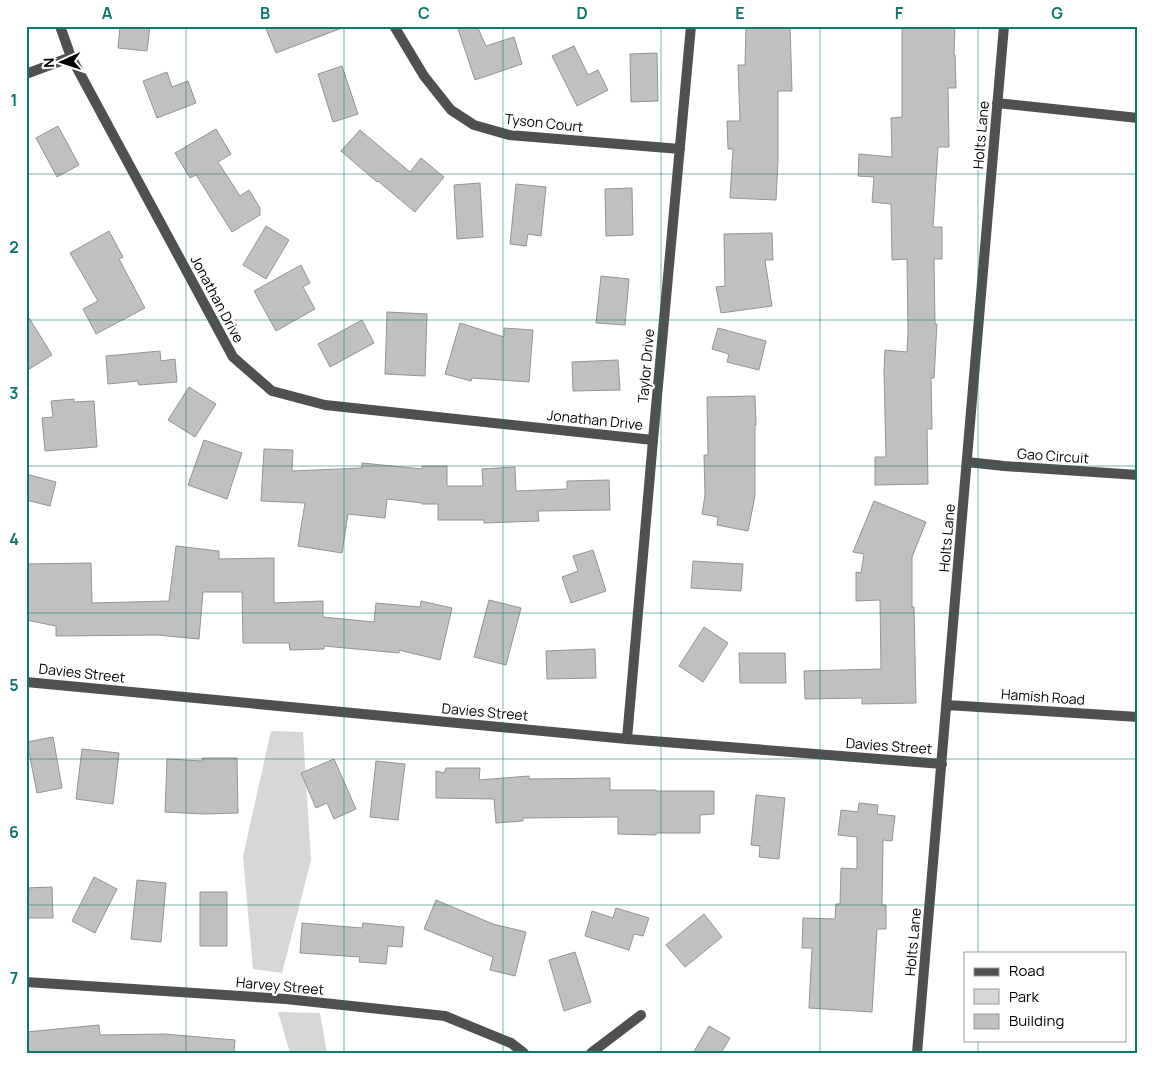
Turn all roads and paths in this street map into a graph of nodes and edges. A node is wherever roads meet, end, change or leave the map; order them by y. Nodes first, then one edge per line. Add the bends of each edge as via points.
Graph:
1 (60, 26) edge
2 (394, 26) edge
3 (691, 26) edge
4 (1004, 26) edge
5 (71, 57) junction
6 (26, 74) edge
7 (997, 103) junction
8 (1138, 118) edge
9 (680, 149) junction
10 (653, 440) junction
11 (966, 462) junction
12 (1138, 475) edge
13 (26, 682) edge
14 (947, 704) junction
15 (1138, 717) edge
16 (627, 739) junction
17 (942, 764) junction
18 (26, 982) edge
19 (641, 1016) dead end
20 (524, 1053) edge
21 (591, 1053) edge
22 (917, 1053) edge

1 - 5 street, Jonathan Drive
2 - 9 street, Tyson Court via 424,76 451,110 474,125 509,135
3 - 9 street, Taylor Drive
4 - 7 street, Holts Lane
5 - 6 street
5 - 10 street, Jonathan Drive via 233,357 272,391 325,405
7 - 8 street
7 - 11 street, Holts Lane
9 - 10 street, Taylor Drive
10 - 16 street, Taylor Drive
11 - 12 street, Gao Circuit
11 - 14 street, Holts Lane
13 - 16 street, Davies Street
14 - 15 street, Hamish Road
14 - 17 street, Holts Lane
16 - 17 street, Davies Street
17 - 22 street, Holts Lane
18 - 20 street, Harvey Street via 286,999 445,1016 511,1043
19 - 21 street

